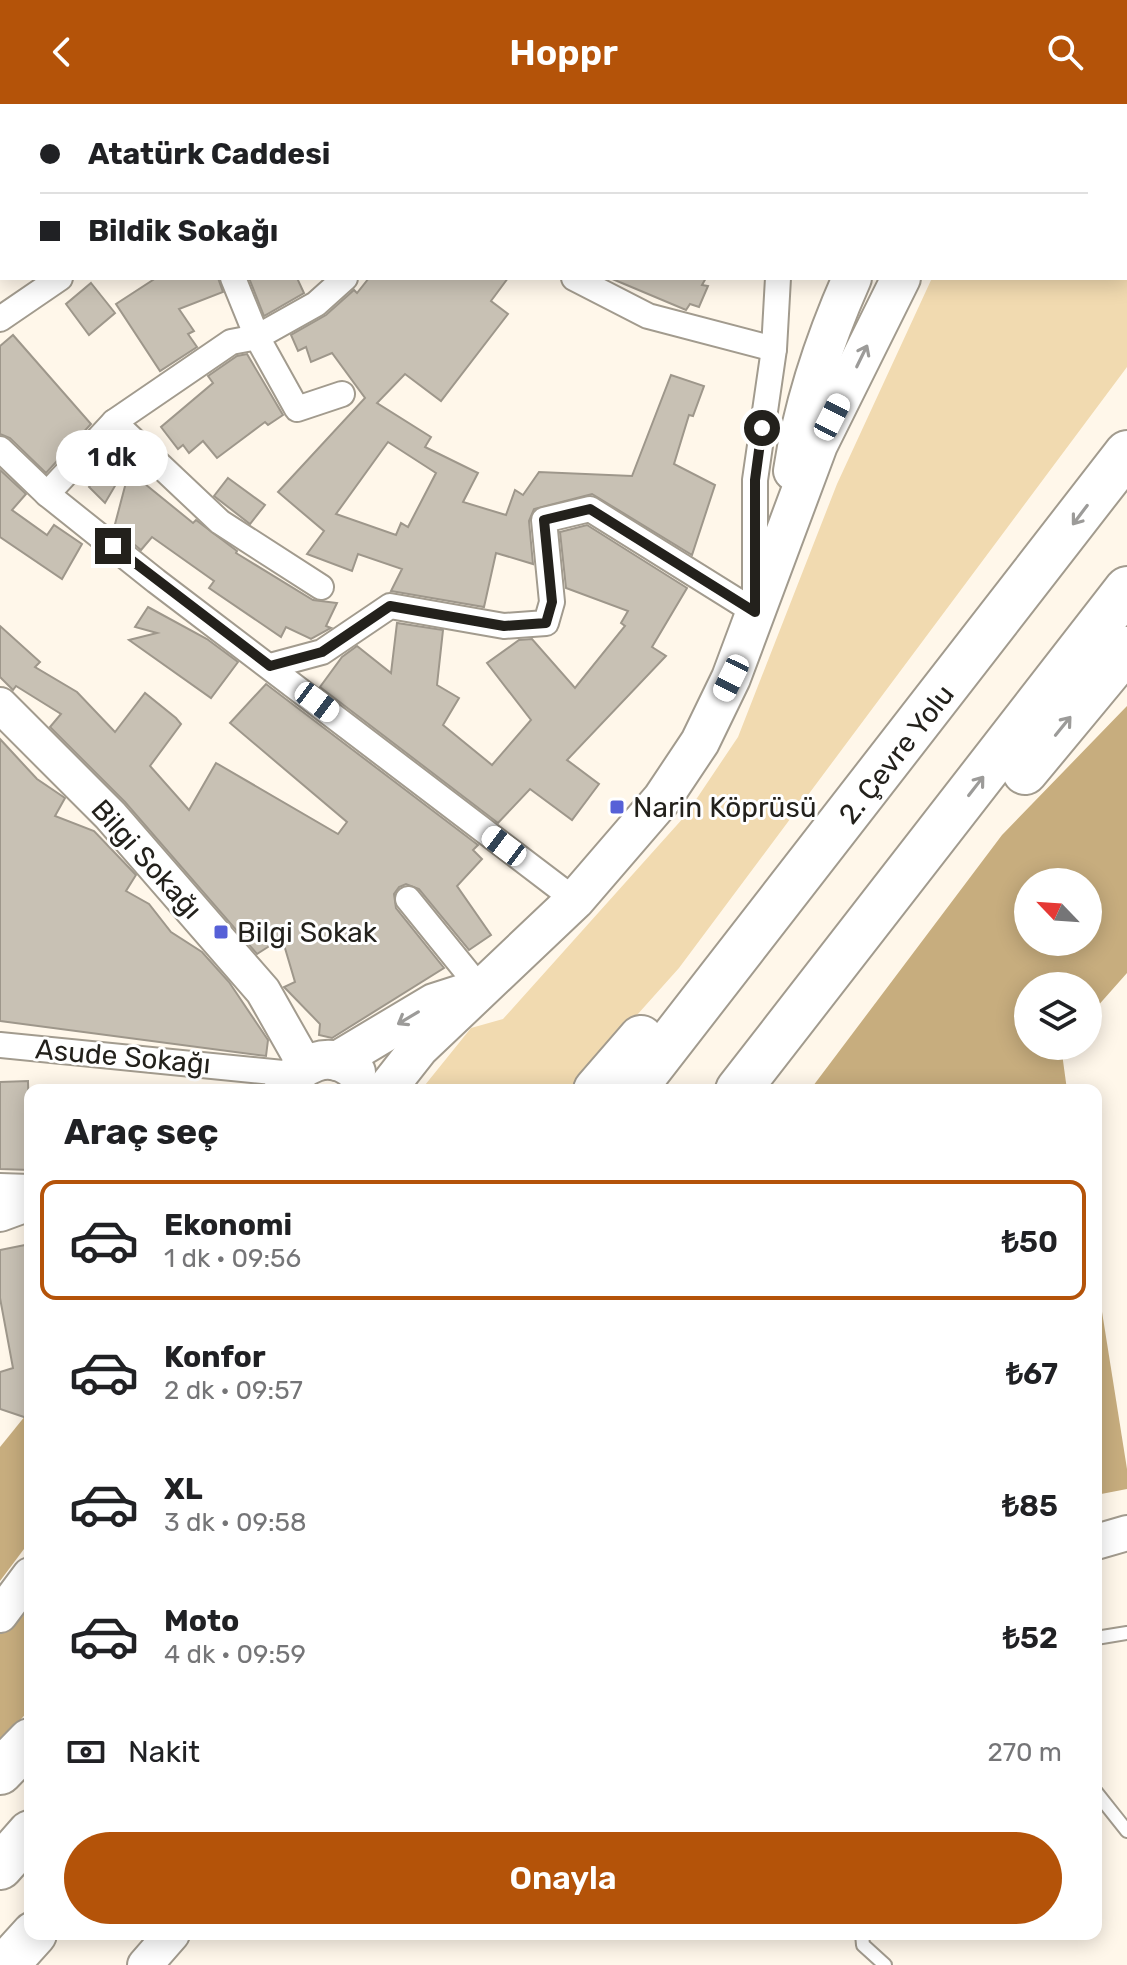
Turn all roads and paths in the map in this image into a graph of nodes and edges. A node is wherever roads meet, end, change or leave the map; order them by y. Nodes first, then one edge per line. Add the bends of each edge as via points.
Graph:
1 (57, 280) edge
2 (234, 280) edge
3 (343, 280) edge
4 (578, 280) edge
5 (778, 280) edge
6 (851, 280) edge
7 (900, 280) edge
8 (0, 319) edge
9 (257, 337) junction
10 (774, 349) junction
11 (342, 394) dead end
12 (114, 422) junction
13 (0, 449) edge
14 (1127, 453) edge
15 (47, 494) junction
16 (784, 529) junction
17 (321, 587) dead end
18 (1127, 589) edge
19 (755, 612) junction
20 (991, 633) junction
21 (1127, 649) edge
22 (270, 666) junction
23 (0, 705) edge
24 (408, 899) dead end
25 (575, 900) junction
26 (480, 988) junction
27 (0, 1045) edge
28 (304, 1072) edge
29 (365, 1084) edge
30 (391, 1084) edge
31 (601, 1084) edge
32 (638, 1084) edge
33 (743, 1084) edge
34 (771, 1084) edge
35 (0, 1186) edge
36 (24, 1187) edge
37 (24, 1205) edge
38 (0, 1214) edge
39 (1127, 1533) edge
40 (1102, 1540) edge
41 (24, 1583) edge
42 (0, 1615) edge
43 (1127, 1633) edge
44 (1102, 1637) edge
45 (24, 1747) edge
46 (0, 1772) edge
47 (1102, 1800) edge
48 (1127, 1831) edge
49 (24, 1840) edge
50 (0, 1867) edge
51 (29, 1940) edge
52 (60, 1940) edge
53 (167, 1940) edge
54 (863, 1940) edge
55 (6, 1965) edge
56 (41, 1965) edge
57 (145, 1965) edge
58 (885, 1965) edge

1 - 8 street
2 - 9 street
3 - 9 street via 316,304
4 - 10 street via 648,316
5 - 10 street
6 - 16 main road via 800,421
16 -> 7 main road via 818,445
9 - 11 street via 297,409
9 - 12 street via 231,342
10 - 19 street via 755,480
12 - 15 street
12 - 17 street via 220,522
13 - 15 street
14 -> 20 highway, 2. Çevre Yolu
15 - 22 street
16 - 19 main road
33 -> 18 highway
19 - 22 street via 590,509 544,520 552,602 546,623 504,626 390,606 322,652
19 - 25 main road via 700,742 662,799
20 - 31 highway
20 - 32 highway, 2. Çevre Yolu
34 -> 21 highway
22 - 25 street
23 - 28 street, Bilgi Sokağı via 110,815 263,991
24 - 26 street
25 - 26 main road
26 -> 28 main road via 434,1003
26 - 30 main road
27 - 28 street, Asude Sokağı
28 - 29 main road via 352,1067
35 - 36 street
37 - 38 street
39 - 40 street
41 - 42 street
43 - 44 lane
45 - 46 highway
47 - 48 lane
49 - 50 highway
51 - 55 highway
52 - 56 highway
53 - 57 street
54 - 58 lane

